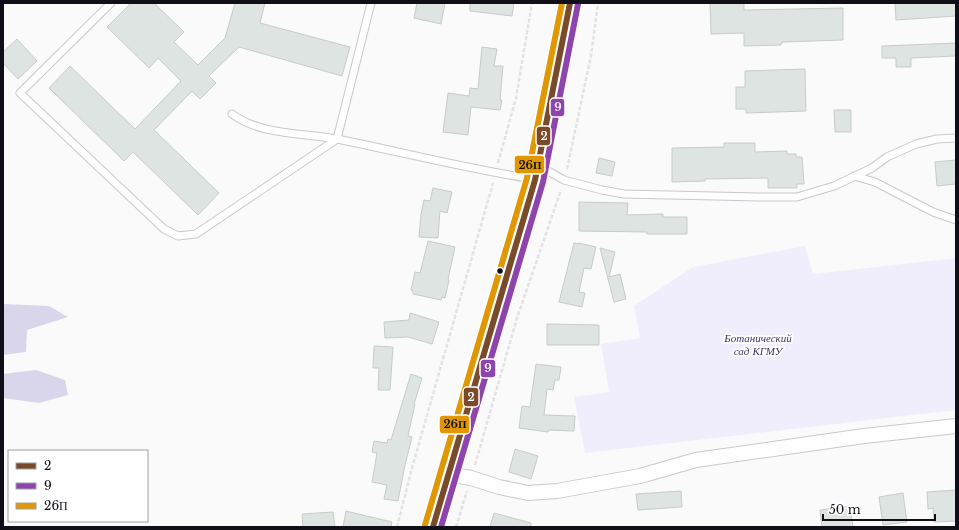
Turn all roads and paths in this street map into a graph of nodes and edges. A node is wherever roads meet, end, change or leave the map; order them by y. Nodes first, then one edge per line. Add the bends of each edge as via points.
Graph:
1 (111, 3) edge
2 (371, 3) edge
3 (532, 3) edge
4 (570, 3) edge
5 (598, 3) edge
6 (232, 114) dead end
7 (956, 138) edge
8 (337, 139) junction
9 (495, 173) junction
10 (537, 173) junction
11 (854, 176) junction
12 (564, 180) junction
13 (956, 220) edge
14 (956, 426) edge
15 (448, 474) junction
16 (471, 478) junction
17 (397, 527) edge
18 (433, 527) edge
19 (456, 527) edge

1 - 8 lane via 20,93 164,229 178,236 196,234
2 - 8 lane
3 - 9 path via 516,98
4 - 10 main road
5 - 12 path via 592,56
6 - 8 lane via 241,121 259,128
7 - 11 lane via 904,148
8 - 9 lane
9 - 10 lane
9 - 17 path
10 - 12 lane
10 - 15 main road
11 - 12 lane via 834,186 797,197 624,194
11 - 13 lane via 875,182 932,212
12 - 16 path via 517,318
14 - 16 street via 864,436 696,460 640,476 557,491 528,493
15 - 16 street
15 - 18 main road
16 - 19 path

